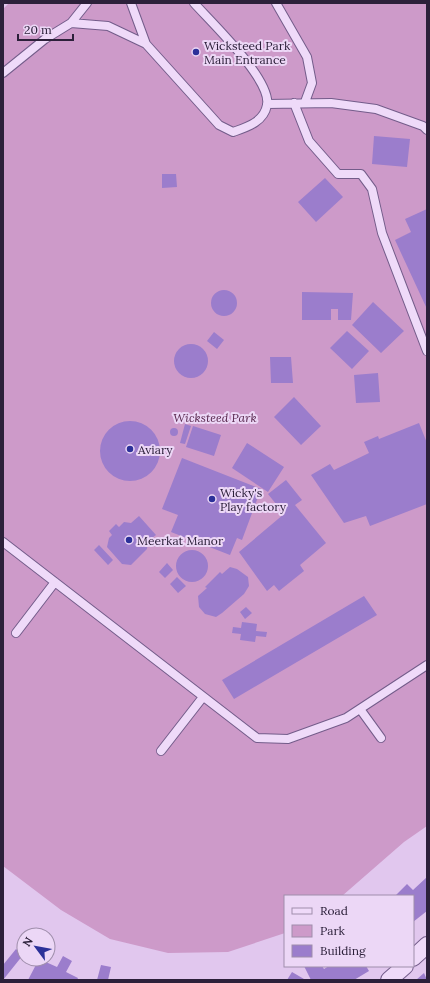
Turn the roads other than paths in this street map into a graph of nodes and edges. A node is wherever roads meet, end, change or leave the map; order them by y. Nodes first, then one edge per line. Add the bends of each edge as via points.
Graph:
1 (87, 3) edge
2 (130, 3) edge
3 (194, 3) edge
4 (276, 3) edge
5 (71, 23) junction
6 (146, 44) junction
7 (3, 73) edge
8 (305, 102) junction
9 (294, 103) junction
10 (267, 104) junction
11 (427, 130) edge
12 (427, 351) edge
13 (3, 542) edge
14 (55, 582) junction
15 (16, 633) dead end
16 (427, 665) edge
17 (204, 697) junction
18 (360, 709) junction
19 (381, 738) dead end
20 (162, 751) dead end
21 (427, 945) edge
22 (414, 957) edge
23 (404, 967) edge
24 (389, 980) edge

1 - 5 lane
2 - 6 lane
3 - 10 lane via 248,63 264,86
4 - 8 lane via 307,57 312,83
5 - 6 lane via 108,26
5 - 7 lane
6 - 10 lane via 219,125 233,132 251,126 264,113
8 - 9 lane
8 - 11 lane via 330,102 376,109 423,126
9 - 10 lane
9 - 12 lane via 309,141 324,160 338,174 361,174 372,189 382,234
13 - 14 lane
14 - 15 lane
14 - 17 lane
16 - 18 lane
17 - 18 lane via 257,738 288,738 346,718
17 - 20 lane
18 - 19 lane
21 - 22 street
23 - 24 street

